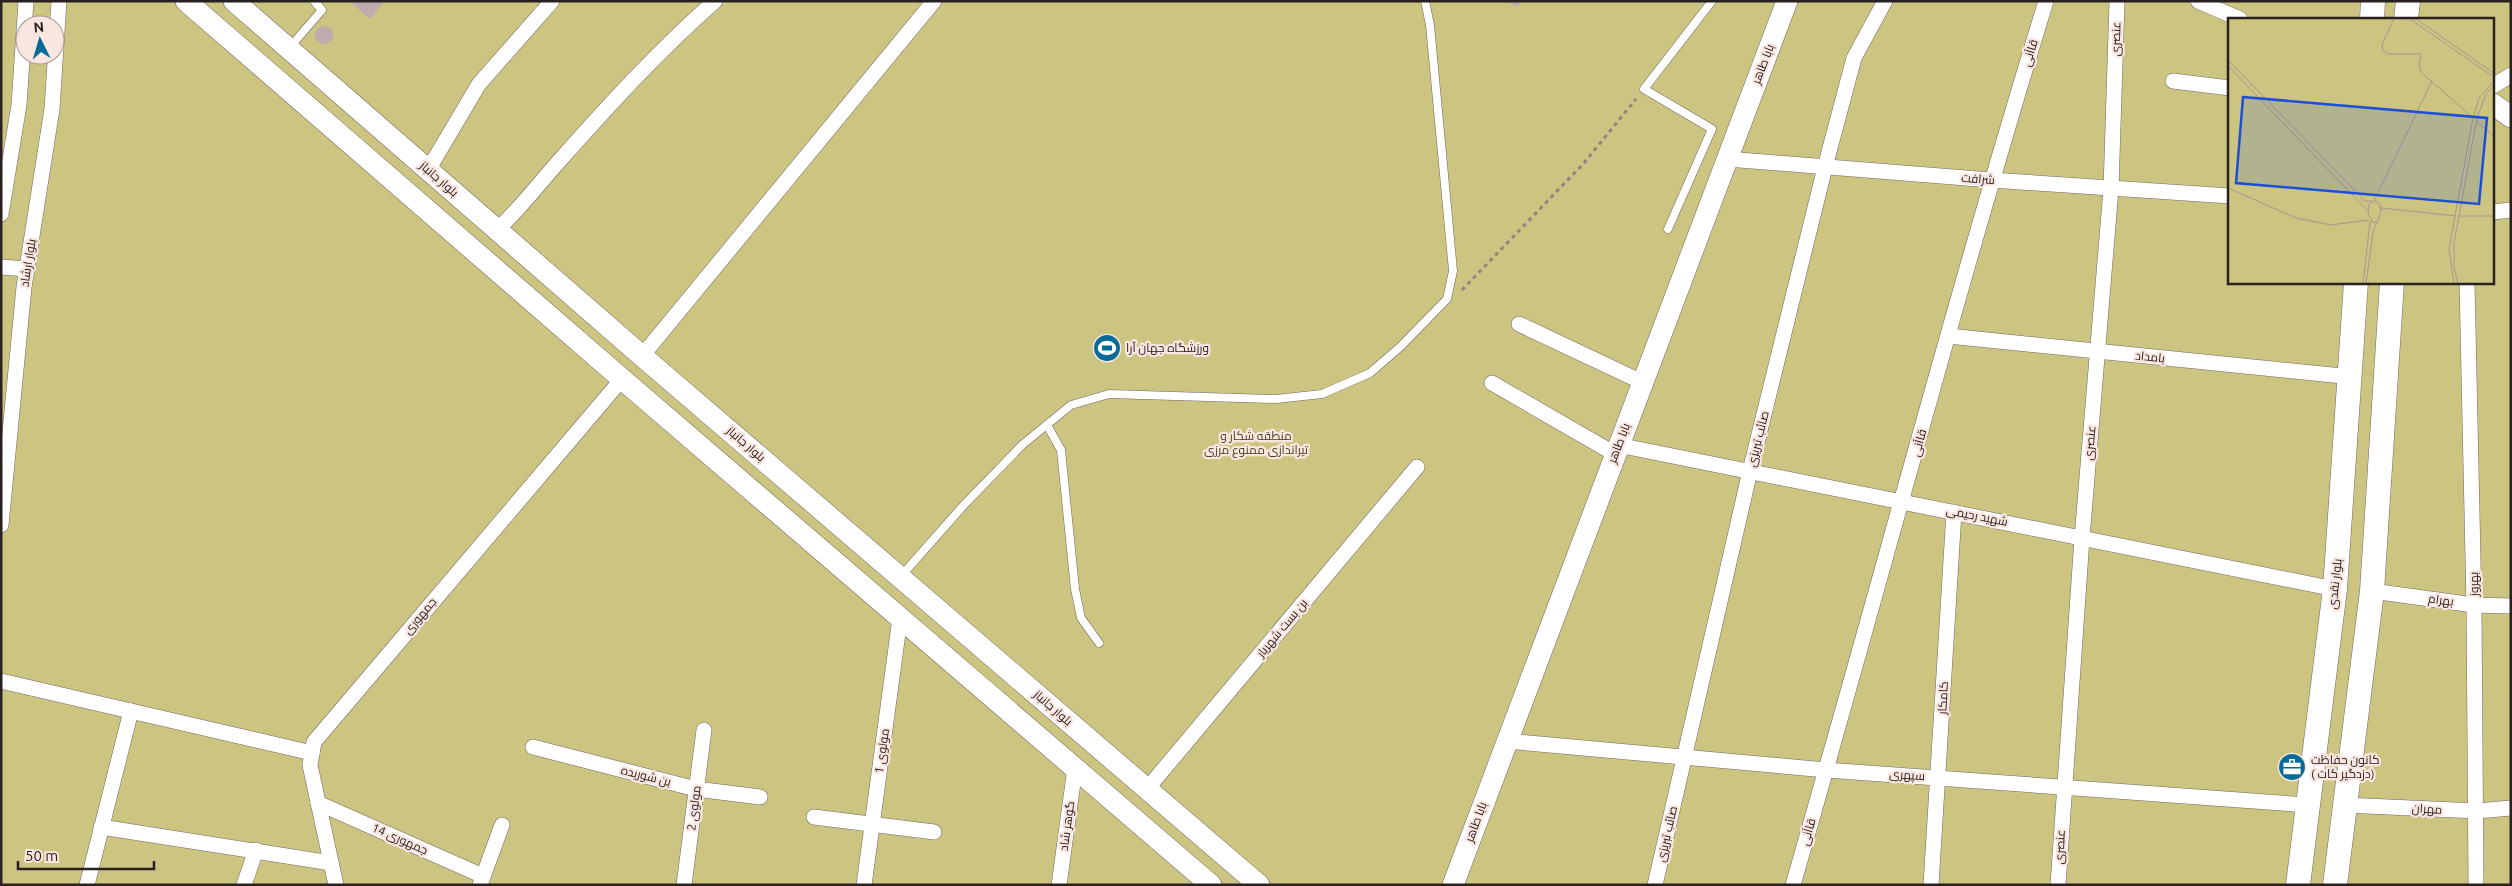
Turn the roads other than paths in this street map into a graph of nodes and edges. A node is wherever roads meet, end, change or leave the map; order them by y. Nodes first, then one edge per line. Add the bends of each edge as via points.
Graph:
1 (26, 1) edge
2 (59, 1) edge
3 (186, 1) edge
4 (234, 1) edge
5 (314, 1) edge
6 (552, 1) edge
7 (715, 1) edge
8 (934, 1) edge
9 (1425, 1) edge
10 (1712, 1) edge
11 (1787, 1) edge
12 (1884, 1) edge
13 (2118, 1) edge
14 (2198, 1) edge
15 (2408, 1) edge
16 (2043, 3) edge
17 (2238, 18) edge
18 (2406, 18) edge
19 (288, 49) junction
20 (2511, 75) edge
21 (2173, 81) dead end
22 (2494, 85) edge
23 (2228, 88) edge
24 (2494, 105) edge
25 (2511, 117) edge
26 (1727, 159) junction
27 (1825, 167) junction
28 (428, 170) junction
29 (1991, 180) junction
30 (2110, 188) junction
31 (2228, 196) edge
32 (2511, 210) edge
33 (2494, 212) edge
34 (1, 214) edge
35 (1668, 229) dead end
36 (497, 230) junction
37 (1, 267) edge
38 (27, 268) junction
39 (2467, 284) edge
40 (2356, 291) edge
41 (2391, 293) edge
42 (1519, 324) dead end
43 (1948, 336) junction
44 (2097, 351) junction
45 (642, 356) junction
46 (2352, 377) junction
47 (622, 379) junction
48 (1642, 382) junction
49 (1492, 383) dead end
50 (1047, 425) junction
51 (1616, 450) junction
52 (1417, 467) dead end
53 (1750, 471) junction
54 (1903, 501) junction
55 (1954, 512) junction
56 (1, 525) edge
57 (2082, 538) junction
58 (900, 577) junction
59 (2335, 590) junction
60 (2372, 591) junction
61 (2474, 605) junction
62 (2511, 606) edge
63 (900, 618) junction
64 (1099, 643) dead end
65 (1, 681) edge
66 (131, 711) junction
67 (704, 730) dead end
68 (1506, 741) junction
69 (533, 748) dead end
70 (312, 753) junction
71 (1684, 757) junction
72 (1075, 768) junction
73 (1826, 770) junction
74 (1938, 778) junction
75 (2063, 787) junction
76 (696, 789) junction
77 (1147, 789) junction
78 (760, 797) dead end
79 (318, 803) junction
80 (2308, 805) junction
81 (2344, 805) junction
82 (2511, 808) edge
83 (2477, 811) junction
84 (814, 817) dead end
85 (872, 824) junction
86 (502, 825) dead end
87 (101, 827) junction
88 (934, 832) dead end
89 (256, 850) junction
90 (331, 863) junction
91 (482, 880) edge
92 (87, 885) edge
93 (244, 885) edge
94 (336, 885) edge
95 (684, 885) edge
96 (864, 885) edge
97 (1059, 885) edge
98 (1211, 885) edge
99 (1259, 885) edge
100 (1453, 885) edge
101 (1655, 885) edge
102 (1793, 885) edge
103 (1931, 885) edge
104 (2058, 885) edge
105 (2298, 885) edge
106 (2335, 885) edge
107 (2476, 885) edge

1 - 34 street via 19,105
2 - 38 street, بلوار ارشاد via 52,109
3 - 47 main road
4 - 19 main road, بلوار جانباز
5 - 19 lane via 322,10
6 - 28 street via 479,84
7 - 36 street via 685,27
8 - 45 street
9 - 50 lane via 1453,271 1446,299 1370,373 1322,394 1276,399 1109,394 1071,405
10 - 35 lane via 1644,89 1712,129
11 - 26 main road, بابا طاهر
12 - 27 street, صائب تبریزی via 1854,58
13 - 30 street, عنصری
14 - 17 street
15 - 18 main road
16 - 29 street, قاآنی
19 - 28 main road, بلوار جانباز
20 - 22 street
21 - 23 street
24 - 25 main road
26 - 27 street, شرافت
26 - 48 main road, بابا طاهر
27 - 29 street, شرافت
27 - 53 street, صائب تبریزی
28 - 36 main road, بلوار جانباز
29 - 30 street, شرافت
29 - 43 street, قاآنی
30 - 31 street, شرافت
30 - 44 street, عنصری
32 - 33 street
36 - 45 main road, بلوار جانباز
37 - 38 street
38 - 56 street, بلوار ارشاد
39 - 61 street, بهروز
40 - 41 main road
40 - 46 main road, بلوار نقدی
41 - 60 main road
42 - 48 street
43 - 44 street, بامداد
43 - 54 street, قاآنی
44 - 46 street, بامداد
44 - 57 street, عنصری
45 - 47 main road
45 - 58 main road, بلوار جانباز
46 - 59 main road, بلوار نقدی
47 - 63 main road
47 - 70 street, جمهوری via 314,742
48 - 51 main road, بابا طاهر
49 - 51 street, شهید رحیمی
50 - 58 lane via 1022,445 962,507
50 - 64 lane via 1061,450 1075,589 1081,618
51 - 53 street, شهید رحیمی
51 - 68 main road, بابا طاهر
52 - 77 street, بن بست شهریار
53 - 54 street, شهید رحیمی
53 - 71 street, صائب تبریزی
54 - 55 street, شهید رحیمی
54 - 73 street, قاآنی
55 - 57 street, شهید رحیمی
55 - 74 street, کامکار
57 - 59 street, شهید رحیمی
57 - 75 street, عنصری
58 - 77 main road, بلوار جانباز
59 - 80 main road, بلوار نقدی
60 - 61 street, بهرام
60 - 81 main road
61 - 62 street, بهرام
61 - 83 street, بهروز
63 - 72 main road
63 - 85 street, مولوی 1
65 - 66 street
66 - 70 street
66 - 87 street
67 - 76 street, مولوی 2
68 - 71 street, سپهری
68 - 100 main road, بابا طاهر
69 - 76 street, بن شوریده
70 - 79 street, جمهوری via 310,765
71 - 73 street, سپهری
71 - 101 street, صائب تبریزی
72 - 97 street, گوهر شاد
72 - 98 main road
73 - 74 street, سپهری
73 - 102 street, قاآنی
74 - 75 street, سپهری
74 - 103 street, کامکار
75 - 80 street, سپهری
75 - 104 street, عنصری
76 - 78 street, بن شوریده
76 - 95 street, مولوی 2
77 - 99 main road, بلوار جانباز
79 - 90 street, جمهوری
79 - 91 street, جمهوری 14
80 - 105 main road, بلوار نقدی
81 - 83 street, مهران
81 - 106 main road
82 - 83 street, مهران
83 - 107 street, بهروز
84 - 85 street
85 - 88 street
85 - 96 street, مولوی 1
86 - 91 street
87 - 89 street
87 - 92 street
89 - 90 street
89 - 93 street
90 - 94 street, جمهوری

